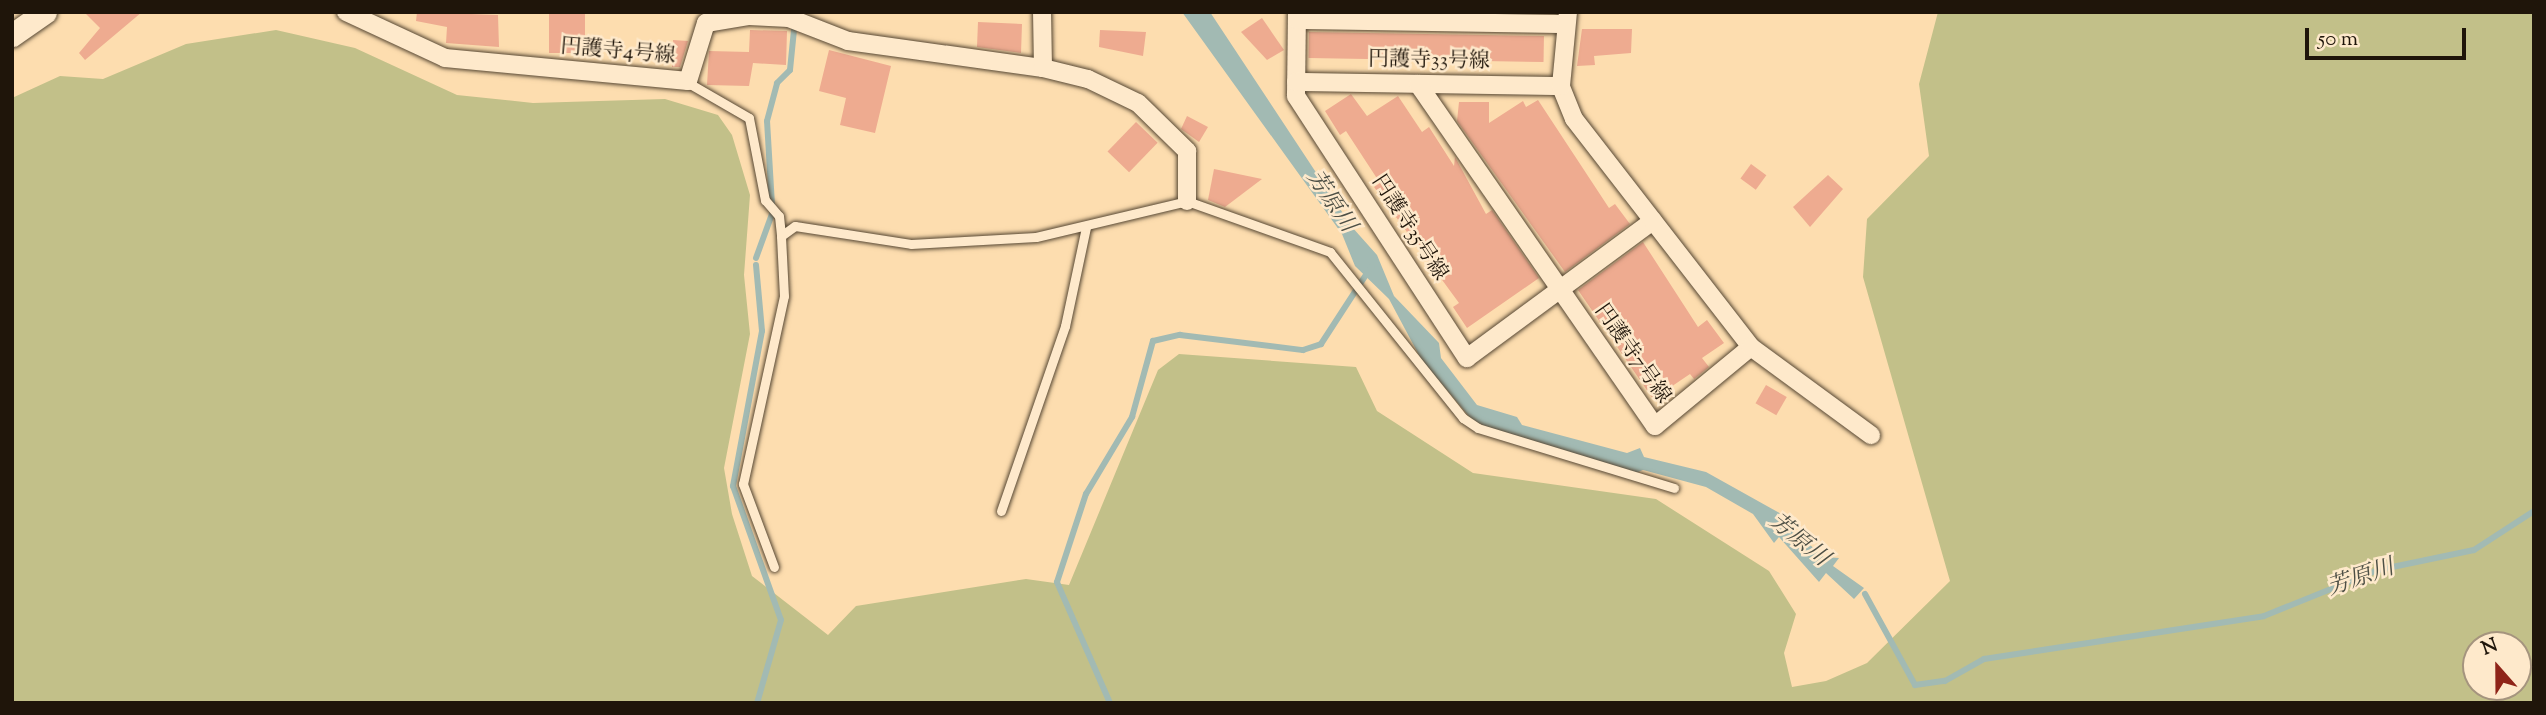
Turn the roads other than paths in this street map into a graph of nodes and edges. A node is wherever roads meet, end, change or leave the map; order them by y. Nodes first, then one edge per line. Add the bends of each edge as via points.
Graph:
1 (44, 12) edge
2 (346, 12) edge
3 (1042, 12) edge
4 (1297, 16) edge
5 (1567, 17) edge
6 (12, 35) edge
7 (1043, 68) junction
8 (685, 80) junction
9 (1296, 82) junction
10 (1418, 84) junction
11 (1561, 86) junction
12 (1187, 201) junction
13 (1653, 221) junction
14 (1086, 227) junction
15 (781, 236) junction
16 (1562, 294) junction
17 (1751, 347) junction
18 (1871, 435) dead end
19 (1674, 488) dead end
20 (1001, 510) dead end
21 (774, 567) dead end

1 - 6 street
2 - 8 street, 円護寺4号線 via 445,58
3 - 7 street
4 - 5 street
4 - 9 street, 円護寺35号線
5 - 11 street
7 - 8 street, 円護寺4号線 via 848,41 789,18 749,16 706,23
7 - 12 street via 1088,79 1138,103 1187,151
8 - 15 lane via 749,117 765,200 779,216
9 - 10 street, 円護寺33号線
9 - 16 street, 円護寺35号線 via 1296,96 1467,358
10 - 11 street, 円護寺33号線
10 - 16 street, 円護寺7号線
11 - 13 street via 1574,119
12 - 14 lane
12 - 19 lane via 1330,252 1478,428
13 - 16 street
13 - 17 street
14 - 15 lane via 1035,237 911,244 796,226
14 - 20 lane via 1065,326
15 - 21 lane via 784,296 743,484
16 - 17 street, 円護寺7号線 via 1655,426
17 - 18 street

